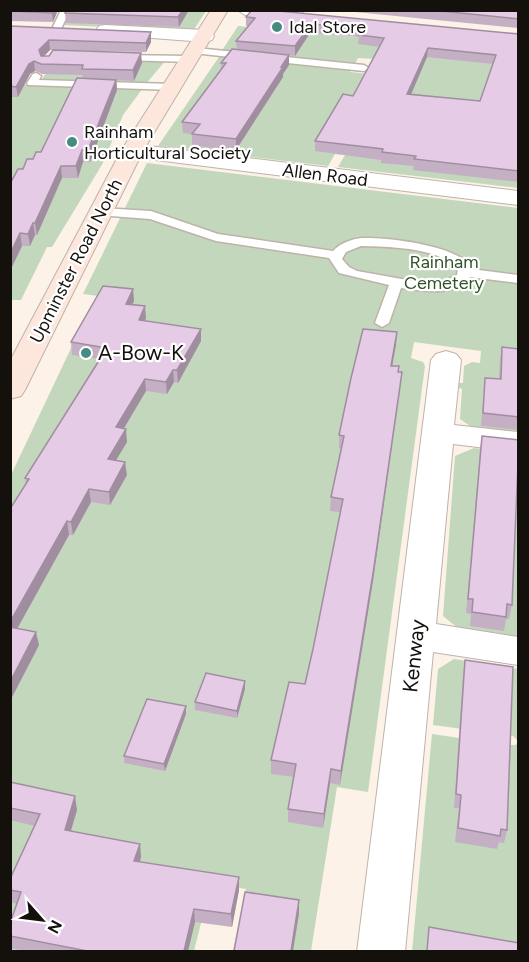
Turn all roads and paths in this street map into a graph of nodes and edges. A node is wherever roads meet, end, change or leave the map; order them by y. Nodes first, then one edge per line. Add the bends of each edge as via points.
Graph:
1 (66, 10) edge
2 (220, 10) edge
3 (245, 10) edge
4 (314, 17) edge
5 (33, 28) edge
6 (57, 29) junction
7 (197, 49) junction
8 (109, 57) edge
9 (364, 68) dead end
10 (36, 76) edge
11 (173, 87) junction
12 (132, 151) junction
13 (519, 198) edge
14 (102, 212) junction
15 (336, 255) junction
16 (465, 272) junction
17 (519, 279) edge
18 (397, 281) junction
19 (382, 323) dead end
20 (446, 360) dead end
21 (10, 390) edge
22 (438, 433) junction
23 (519, 442) edge
24 (416, 635) junction
25 (519, 651) edge
26 (381, 951) edge

1 - 6 lane
2 - 7 street, Upminster Road North
3 - 4 street
5 - 6 street
6 - 7 street
7 - 8 lane
7 - 9 lane
7 - 11 street, Upminster Road North
10 - 11 lane via 32,83
11 - 12 street, Upminster Road North
12 - 13 street, Allen Road
12 - 14 street, Upminster Road North
14 - 15 lane via 151,215 216,237
14 - 21 street, Upminster Road North
15 - 16 lane via 350,244 372,242 446,254 462,262
15 - 18 lane via 338,265 353,274
16 - 17 lane
16 - 18 lane via 461,280 442,286
18 - 19 lane
20 - 22 street, Kenway
22 - 23 street
22 - 24 street, Kenway
24 - 25 street
24 - 26 street, Kenway

